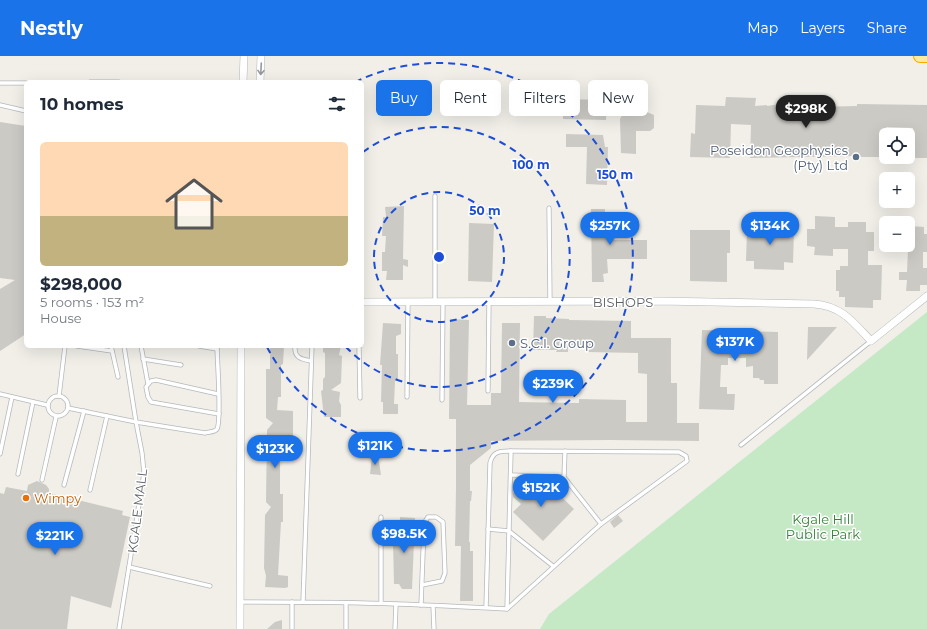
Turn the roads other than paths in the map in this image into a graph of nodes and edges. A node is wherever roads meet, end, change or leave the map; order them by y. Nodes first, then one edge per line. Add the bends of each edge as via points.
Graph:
1 (244, 56) edge
2 (261, 56) edge
3 (920, 56) edge
4 (927, 56) edge
5 (243, 80) edge
6 (260, 80) edge
7 (24, 82) edge
8 (0, 83) edge
9 (0, 105) edge
10 (24, 111) edge
11 (435, 196) dead end
12 (549, 208) dead end
13 (927, 296) edge
14 (408, 301) junction
15 (435, 301) junction
16 (443, 301) junction
17 (364, 302) edge
18 (489, 302) junction
19 (550, 302) junction
20 (871, 341) junction
21 (65, 348) edge
22 (91, 348) edge
23 (111, 348) edge
24 (124, 348) edge
25 (141, 348) edge
26 (217, 348) edge
27 (243, 348) edge
28 (295, 348) edge
29 (312, 348) edge
30 (359, 348) edge
31 (112, 351) junction
32 (143, 359) junction
33 (311, 361) junction
34 (181, 365) dead end
35 (118, 377) dead end
36 (148, 384) junction
37 (488, 391) dead end
38 (0, 394) edge
39 (218, 394) junction
40 (59, 396) junction
41 (12, 397) junction
42 (407, 397) dead end
43 (360, 398) dead end
44 (442, 400) dead end
45 (33, 402) junction
46 (47, 405) junction
47 (68, 408) junction
48 (84, 411) junction
49 (219, 414) junction
50 (107, 416) junction
51 (56, 417) junction
52 (136, 422) junction
53 (741, 445) dead end
54 (512, 451) junction
55 (565, 451) junction
56 (0, 454) edge
57 (18, 474) dead end
58 (511, 475) junction
59 (564, 477) junction
60 (42, 480) dead end
61 (64, 485) dead end
62 (90, 490) dead end
63 (381, 517) dead end
64 (601, 524) junction
65 (488, 529) junction
66 (509, 531) junction
67 (553, 566) junction
68 (129, 567) junction
69 (422, 584) junction
70 (210, 586) dead end
71 (240, 602) junction
72 (292, 602) junction
73 (303, 602) junction
74 (346, 603) junction
75 (382, 604) junction
76 (396, 604) junction
77 (421, 605) junction
78 (433, 606) junction
79 (486, 608) junction
80 (507, 609) junction
81 (119, 629) edge
82 (240, 629) edge
83 (292, 629) edge
84 (346, 629) edge
85 (395, 629) edge
86 (434, 629) edge

1 - 5 street
2 -> 6 street
3 - 4 highway
7 - 8 lane
9 - 10 lane
11 - 15 lane
12 - 19 lane
13 - 20 street
14 - 15 street, BISHOPS
14 - 17 street, BISHOPS
14 - 42 lane
15 - 16 street, BISHOPS
16 - 18 street, BISHOPS
16 - 44 lane
18 - 19 street, BISHOPS
18 - 37 lane
19 - 20 street, BISHOPS via 826,304 840,310
20 - 53 lane
21 - 40 lane
22 - 31 lane
23 - 31 lane
24 - 52 lane, KGALE MALL
25 - 32 lane
26 - 39 lane
27 - 71 street
28 - 33 lane via 299,359
29 - 33 lane
30 - 43 lane
31 - 35 lane
32 - 34 lane
32 - 36 lane
33 - 73 lane
36 - 39 lane via 156,380
36 - 49 lane via 146,387 151,402
38 - 41 lane
39 - 49 lane
40 - 46 lane via 51,398
40 - 47 lane via 66,400
41 - 45 lane
41 - 56 lane
45 - 46 lane
45 - 57 lane
46 - 51 lane via 49,413
47 - 48 lane
47 - 51 lane via 64,415
48 - 50 lane
48 - 61 lane
49 - 52 lane via 217,428 206,433
50 - 52 lane
50 - 62 lane
51 - 60 lane
52 - 68 lane, KGALE MALL via 144,473
54 - 55 lane
54 - 58 lane
54 - 65 lane via 496,452 490,463
55 - 59 lane
55 - 64 lane via 679,452 686,456 687,461
58 - 59 lane
58 - 66 lane
59 - 64 lane
63 - 75 lane
64 - 67 lane
65 - 66 lane
65 - 79 lane
66 - 67 lane
66 - 80 lane
67 - 80 lane
68 - 70 lane
68 - 81 lane, KGALE MALL
69 - 69 lane via 424,527 428,517 436,517 443,522 445,573 442,581
69 - 77 lane
71 - 72 lane
71 - 82 street
72 - 73 lane
72 - 83 lane
73 - 74 lane
74 - 75 lane
74 - 84 lane
75 - 76 lane
76 - 77 lane
76 - 85 lane
77 - 78 lane
78 - 79 lane
78 - 86 lane
79 - 80 lane

